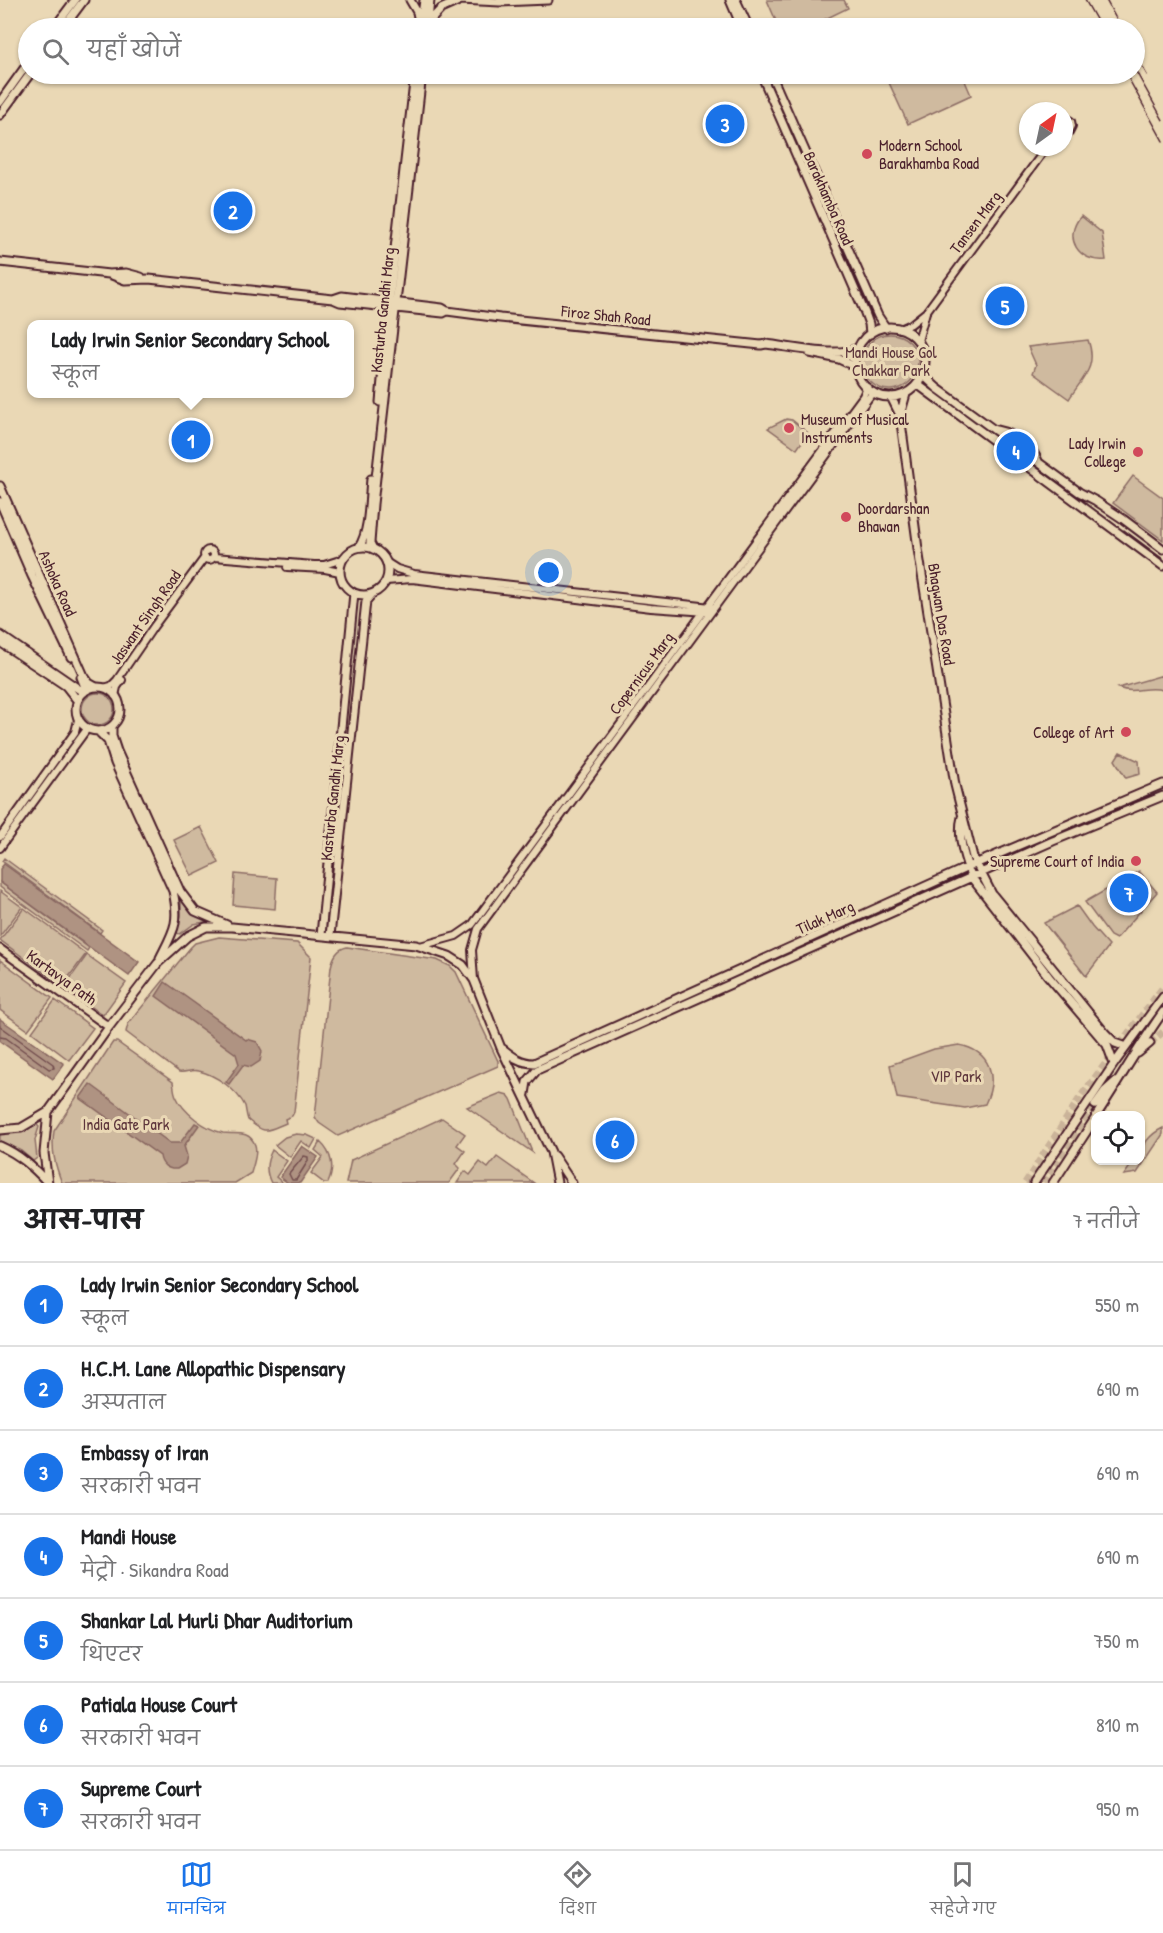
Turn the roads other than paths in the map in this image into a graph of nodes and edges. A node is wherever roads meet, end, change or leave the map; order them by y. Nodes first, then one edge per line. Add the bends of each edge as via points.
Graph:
1 (75, 0) edge
2 (84, 0) edge
3 (410, 0) edge
4 (424, 0) edge
5 (430, 0) edge
6 (460, 0) edge
7 (548, 0) edge
8 (730, 0) edge
9 (736, 0) edge
10 (62, 18) edge
11 (70, 18) edge
12 (420, 18) edge
13 (424, 18) edge
14 (426, 18) edge
15 (432, 18) edge
16 (738, 18) edge
17 (744, 18) edge
18 (18, 77) edge
19 (23, 84) edge
20 (414, 84) edge
21 (421, 84) edge
22 (765, 84) edge
23 (775, 84) edge
24 (0, 102) edge
25 (0, 115) edge
26 (1041, 156) edge
27 (0, 262) edge
28 (392, 305) junction
29 (926, 312) junction
30 (886, 328) junction
31 (900, 329) junction
32 (870, 334) junction
33 (918, 341) junction
34 (761, 345) junction
35 (859, 348) junction
36 (856, 367) junction
37 (923, 375) junction
38 (917, 384) junction
39 (870, 390) junction
40 (906, 394) junction
41 (891, 397) junction
42 (900, 415) junction
43 (0, 486) edge
44 (0, 502) edge
45 (359, 547) junction
46 (373, 549) junction
47 (1163, 549) edge
48 (210, 558) junction
49 (343, 559) junction
50 (386, 562) junction
51 (1163, 566) edge
52 (340, 572) junction
53 (386, 581) junction
54 (354, 593) junction
55 (372, 594) junction
56 (708, 609) junction
57 (0, 635) edge
58 (0, 642) edge
59 (96, 687) junction
60 (104, 688) junction
61 (84, 692) junction
62 (115, 696) junction
63 (77, 700) junction
64 (78, 720) junction
65 (112, 727) junction
66 (87, 729) junction
67 (99, 732) junction
68 (1161, 785) edge
69 (1163, 795) edge
70 (962, 817) junction
71 (0, 837) edge
72 (0, 848) edge
73 (976, 864) junction
74 (968, 867) junction
75 (980, 874) junction
76 (972, 878) junction
77 (176, 891) junction
78 (232, 927) junction
79 (475, 927) junction
80 (321, 935) junction
81 (330, 936) junction
82 (416, 945) junction
83 (0, 949) edge
84 (158, 963) junction
85 (474, 980) junction
86 (1163, 997) edge
87 (1163, 1012) edge
88 (1088, 1018) junction
89 (109, 1027) junction
90 (1149, 1043) tunnel mouth
91 (1126, 1047) junction
92 (501, 1048) junction
93 (1130, 1061) junction
94 (1114, 1064) junction
95 (1124, 1074) junction
96 (526, 1101) junction
97 (1095, 1105) tunnel mouth
98 (1099, 1111) tunnel mouth
99 (48, 1112) junction
100 (1091, 1124) edge
101 (0, 1130) edge
102 (0, 1146) edge
103 (551, 1152) junction
104 (48, 1183) edge
105 (557, 1183) edge
106 (572, 1183) edge
107 (1034, 1183) edge
108 (1053, 1183) edge

1 - 10 main road
2 - 11 main road
3 - 12 main road
4 - 13 main road
5 - 14 main road
6 - 7 main road
6 - 15 main road
8 - 16 main road
9 - 17 main road
18 - 24 main road
19 - 25 main road
20 - 28 main road, Kasturba Gandhi Marg
21 - 28 main road, Kasturba Gandhi Marg
22 - 32 main road, Barakhamba Road via 865,313
23 - 30 main road, Barakhamba Road
26 - 29 street, Tansen Marg
27 - 28 main road, Firoz Shah Road via 333,299 342,296
28 - 34 main road, Firoz Shah Road
28 - 45 main road, Kasturba Gandhi Marg via 365,531
28 - 46 main road, Kasturba Gandhi Marg via 373,504
29 - 31 street, Tansen Marg
29 - 33 street, Tansen Marg
30 - 31 main road
30 - 32 main road
31 - 33 main road
32 - 35 main road
33 - 37 main road via 925,358
34 - 35 main road, Firoz Shah Road via 836,352
34 - 36 main road, Firoz Shah Road via 836,358
35 - 36 main road
36 - 39 main road
37 - 38 main road
37 - 47 main road via 1039,464
38 - 40 main road
38 - 51 main road
39 - 41 main road
39 - 56 street, Copernicus Marg
40 - 41 main road
40 - 42 main road, Bhagwan Das Road
41 - 42 main road, Bhagwan Das Road
42 - 70 main road, Bhagwan Das Road
43 - 59 main road, Ashoka Road via 84,676
44 - 61 main road, Ashoka Road via 84,682
45 - 46 main road
45 - 49 main road
46 - 50 main road
48 - 49 street via 314,565
48 - 52 street
48 - 60 street, Jaswant Singh Road via 154,626 117,680
48 - 62 street, Jaswant Singh Road via 147,642
49 - 52 main road
50 - 53 main road
50 - 56 street via 414,574
52 - 54 main road via 344,585
53 - 55 main road
53 - 56 street via 412,579 651,608
54 - 55 main road
54 - 80 main road, Kasturba Gandhi Marg
55 - 81 main road, Kasturba Gandhi Marg via 366,601
56 - 79 street, Copernicus Marg
57 - 61 main road
58 - 63 main road via 66,686
59 - 60 main road
59 - 61 main road
60 - 62 main road
61 - 63 main road
62 - 65 main road via 119,715
63 - 64 main road
64 - 66 main road
64 - 71 street via 75,732
65 - 67 main road
65 - 77 main road via 117,752
66 - 67 main road
66 - 72 street
67 - 77 main road via 108,741
68 - 69 main road
68 - 73 main road, Tilak Marg
69 - 75 main road, Tilak Marg
70 - 73 main road, Bhagwan Das Road
70 - 74 main road, Bhagwan Das Road via 959,825
73 - 74 main road, Tilak Marg
73 - 75 main road, Bhagwan Das Road
74 - 76 main road, Bhagwan Das Road
74 - 92 main road, Tilak Marg via 534,1063 525,1063
75 - 76 main road, Tilak Marg
75 - 88 main road, Bhagwan Das Road
76 - 88 main road, Bhagwan Das Road
76 - 96 main road, Tilak Marg via 537,1070 527,1082
77 - 78 main road via 195,911
77 - 84 main road via 176,924
78 - 80 main road
78 - 84 main road via 206,927 188,936
79 - 82 street, Copernicus Marg via 450,939
79 - 85 street, Copernicus Marg
80 - 81 main road
81 - 82 main road
82 - 85 main road via 449,956 463,965
83 - 89 main road, Kartavya Path
84 - 89 main road
85 - 92 main road
86 - 91 main road
87 - 93 main road
88 - 91 main road, Bhagwan Das Road via 1112,1041
88 - 94 main road, Bhagwan Das Road via 1107,1045
89 - 99 main road
90 - 93 main road
91 - 94 main road
92 - 96 main road
93 - 95 main road
94 - 107 main road
95 - 97 main road
95 - 98 main road
96 - 103 main road
99 - 101 main road via 21,1128
99 - 104 main road via 44,1153
100 - 108 main road
102 - 104 main road via 32,1165
103 - 105 main road
103 - 106 main road

